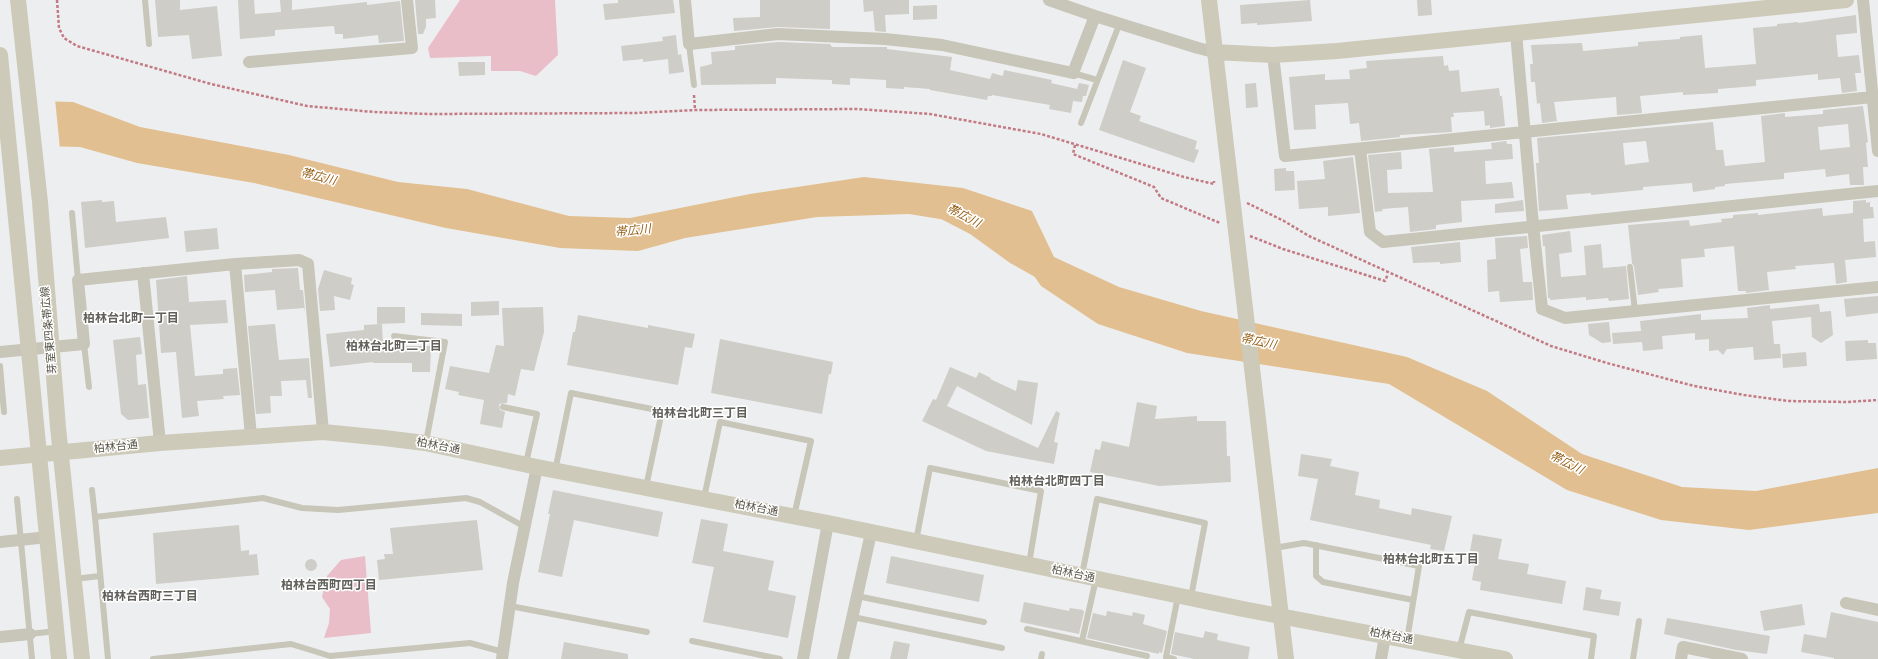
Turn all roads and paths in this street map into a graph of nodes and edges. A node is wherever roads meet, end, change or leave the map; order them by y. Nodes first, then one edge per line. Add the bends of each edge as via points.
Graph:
1 (18, 0) edge
2 (57, 0) edge
3 (145, 0) edge
4 (407, 0) edge
5 (685, 0) edge
6 (1049, 0) edge
7 (1209, 0) edge
8 (1846, 0) edge
9 (1863, 0) edge
10 (1095, 16) junction
11 (1120, 25) junction
12 (1516, 33) junction
13 (149, 44) dead end
14 (689, 44) junction
15 (1214, 52) junction
16 (0, 55) edge
17 (1274, 55) junction
18 (250, 62) dead end
19 (1073, 73) junction
20 (1097, 80) junction
21 (694, 84) joint
22 (1873, 97) junction
23 (695, 110) junction
24 (1876, 119) edge
25 (1081, 123) dead end
26 (1524, 131) junction
27 (1360, 149) junction
28 (1878, 151) edge
29 (1213, 176) dead end
30 (1878, 191) edge
31 (1240, 206) junction
32 (72, 213) dead end
33 (1533, 225) junction
34 (235, 264) junction
35 (1630, 267) dead end
36 (143, 273) junction
37 (78, 280) junction
38 (1878, 287) edge
39 (1635, 311) junction
40 (394, 336) dead end
41 (84, 344) junction
42 (51, 347) junction
43 (29, 349) junction
44 (0, 352) edge
45 (0, 366) edge
46 (89, 387) dead end
47 (1878, 400) edge
48 (504, 407) dead end
49 (4, 412) dead end
50 (323, 432) junction
51 (251, 436) junction
52 (160, 443) junction
53 (425, 443) junction
54 (61, 454) junction
55 (40, 455) junction
56 (0, 458) edge
57 (531, 466) junction
58 (555, 471) junction
59 (646, 488) junction
60 (92, 490) dead end
61 (17, 499) dead end
62 (704, 499) junction
63 (95, 517) junction
64 (794, 517) junction
65 (828, 523) junction
66 (525, 527) junction
67 (871, 533) junction
68 (48, 537) junction
69 (21, 540) junction
70 (0, 542) edge
71 (916, 542) junction
72 (1316, 545) junction
73 (1274, 548) junction
74 (1028, 565) junction
75 (100, 576) junction
76 (1088, 578) junction
77 (74, 579) junction
78 (857, 596) junction
79 (1184, 597) junction
80 (1413, 600) junction
81 (1846, 603) dead end
82 (510, 606) junction
83 (1878, 610) edge
84 (853, 616) junction
85 (1282, 617) junction
86 (1639, 621) dead end
87 (984, 622) dead end
88 (1027, 629) dead end
89 (57, 631) junction
90 (647, 632) dead end
91 (30, 634) junction
92 (1385, 636) junction
93 (0, 637) edge
94 (1407, 640) junction
95 (692, 641) dead end
96 (1082, 641) junction
97 (1002, 648) dead end
98 (1460, 654) edge
99 (503, 656) edge
100 (1147, 656) dead end
101 (32, 659) edge
102 (59, 659) edge
103 (82, 659) edge
104 (108, 659) edge
105 (153, 659) edge
106 (780, 659) edge
107 (803, 659) edge
108 (843, 659) edge
109 (1174, 659) edge
110 (1286, 659) edge
111 (1381, 659) edge
112 (1505, 659) edge
113 (1591, 659) edge
114 (1633, 659) edge
115 (1681, 659) edge
116 (1742, 659) edge

1 - 42 street, 芽室東四条帯広線 via 40,202
2 - 23 path via 59,28 64,38 77,46 211,84 308,106 429,114 636,113
3 - 13 lane
4 - 18 street via 412,48
5 - 14 street
6 - 10 street
7 - 15 street
8 - 12 street via 1752,7
9 - 22 street
10 - 11 street
10 - 19 street
11 - 15 street
11 - 20 lane
12 - 17 street via 1337,52
12 - 26 street
14 - 19 street via 778,34 885,39 942,45
14 - 21 lane
15 - 17 street
15 - 31 street
16 - 43 street, 芽室東四条帯広線
17 - 27 street via 1285,156
19 - 20 lane
20 - 25 lane
21 - 23 path
22 - 24 street
22 - 26 street
23 - 29 path via 857,109 930,114 1041,134 1214,184
24 - 28 street
26 - 27 street
26 - 33 street
27 - 33 street via 1370,232 1383,242
30 - 33 street
31 - 47 path via 1284,221 1345,253 1551,346 1694,386 1744,395 1788,401
31 - 73 street via 1258,421
32 - 37 lane
33 - 39 street via 1542,309 1565,318
34 - 36 street
34 - 50 street via 299,260 308,264
34 - 51 street
35 - 39 lane
36 - 37 street
36 - 52 street
37 - 41 street
38 - 39 street
40 - 53 lane via 445,342
41 - 42 street
41 - 46 lane
42 - 43 street
42 - 54 street, 芽室東四条帯広線
43 - 44 street
43 - 55 street, 芽室東四条帯広線
45 - 49 lane
48 - 57 lane via 537,414
50 - 51 street, 柏林台通
50 - 53 street, 柏林台通
51 - 52 street, 柏林台通
52 - 54 street, 柏林台通
53 - 57 street, 柏林台通
54 - 55 street, 柏林台通
54 - 77 street, 芽室東四条帯広線
55 - 56 street, 柏林台通
55 - 68 street, 芽室東四条帯広線
57 - 58 street, 柏林台通
57 - 66 street
58 - 59 street, 柏林台通
58 - 59 lane via 571,393 662,411
59 - 62 street, 柏林台通
60 - 63 lane
61 - 69 lane
62 - 64 street, 柏林台通
62 - 64 lane via 720,422 811,441
63 - 66 lane via 263,498 302,508 338,510 466,498 480,502
63 - 75 lane
64 - 65 street, 柏林台通
65 - 67 street, 柏林台通
65 - 107 street
66 - 82 street
67 - 71 street, 柏林台通
67 - 78 street
68 - 69 street
68 - 89 street, 芽室東四条帯広線
69 - 70 street
69 - 91 lane
71 - 74 street, 柏林台通
71 - 74 lane via 930,468 1041,491
72 - 73 lane via 1304,543
72 - 80 lane via 1316,576 1322,582
72 - 80 lane via 1418,566
73 - 85 street
74 - 76 street, 柏林台通
75 - 77 lane
75 - 104 lane
76 - 79 street, 柏林台通
76 - 79 lane via 1097,499 1205,524
76 - 96 lane
77 - 103 street, 芽室東四条帯広線
78 - 84 street
78 - 87 lane
79 - 85 street, 柏林台通
79 - 109 lane via 1166,657
80 - 94 lane
81 - 83 street
82 - 90 lane
82 - 99 street
84 - 97 lane
84 - 108 street
85 - 92 street, 柏林台通
85 - 110 street
86 - 114 lane
88 - 96 lane
89 - 91 lane
89 - 102 street, 芽室東四条帯広線
91 - 93 street
91 - 101 lane
92 - 94 street, 柏林台通
92 - 111 street
94 - 98 street, 柏林台通
95 - 106 lane
96 - 100 lane
98 - 112 street, 柏林台通
98 - 113 lane via 1469,612 1594,636
99 - 105 lane via 470,643 330,656 292,644
115 - 116 street via 1683,647

